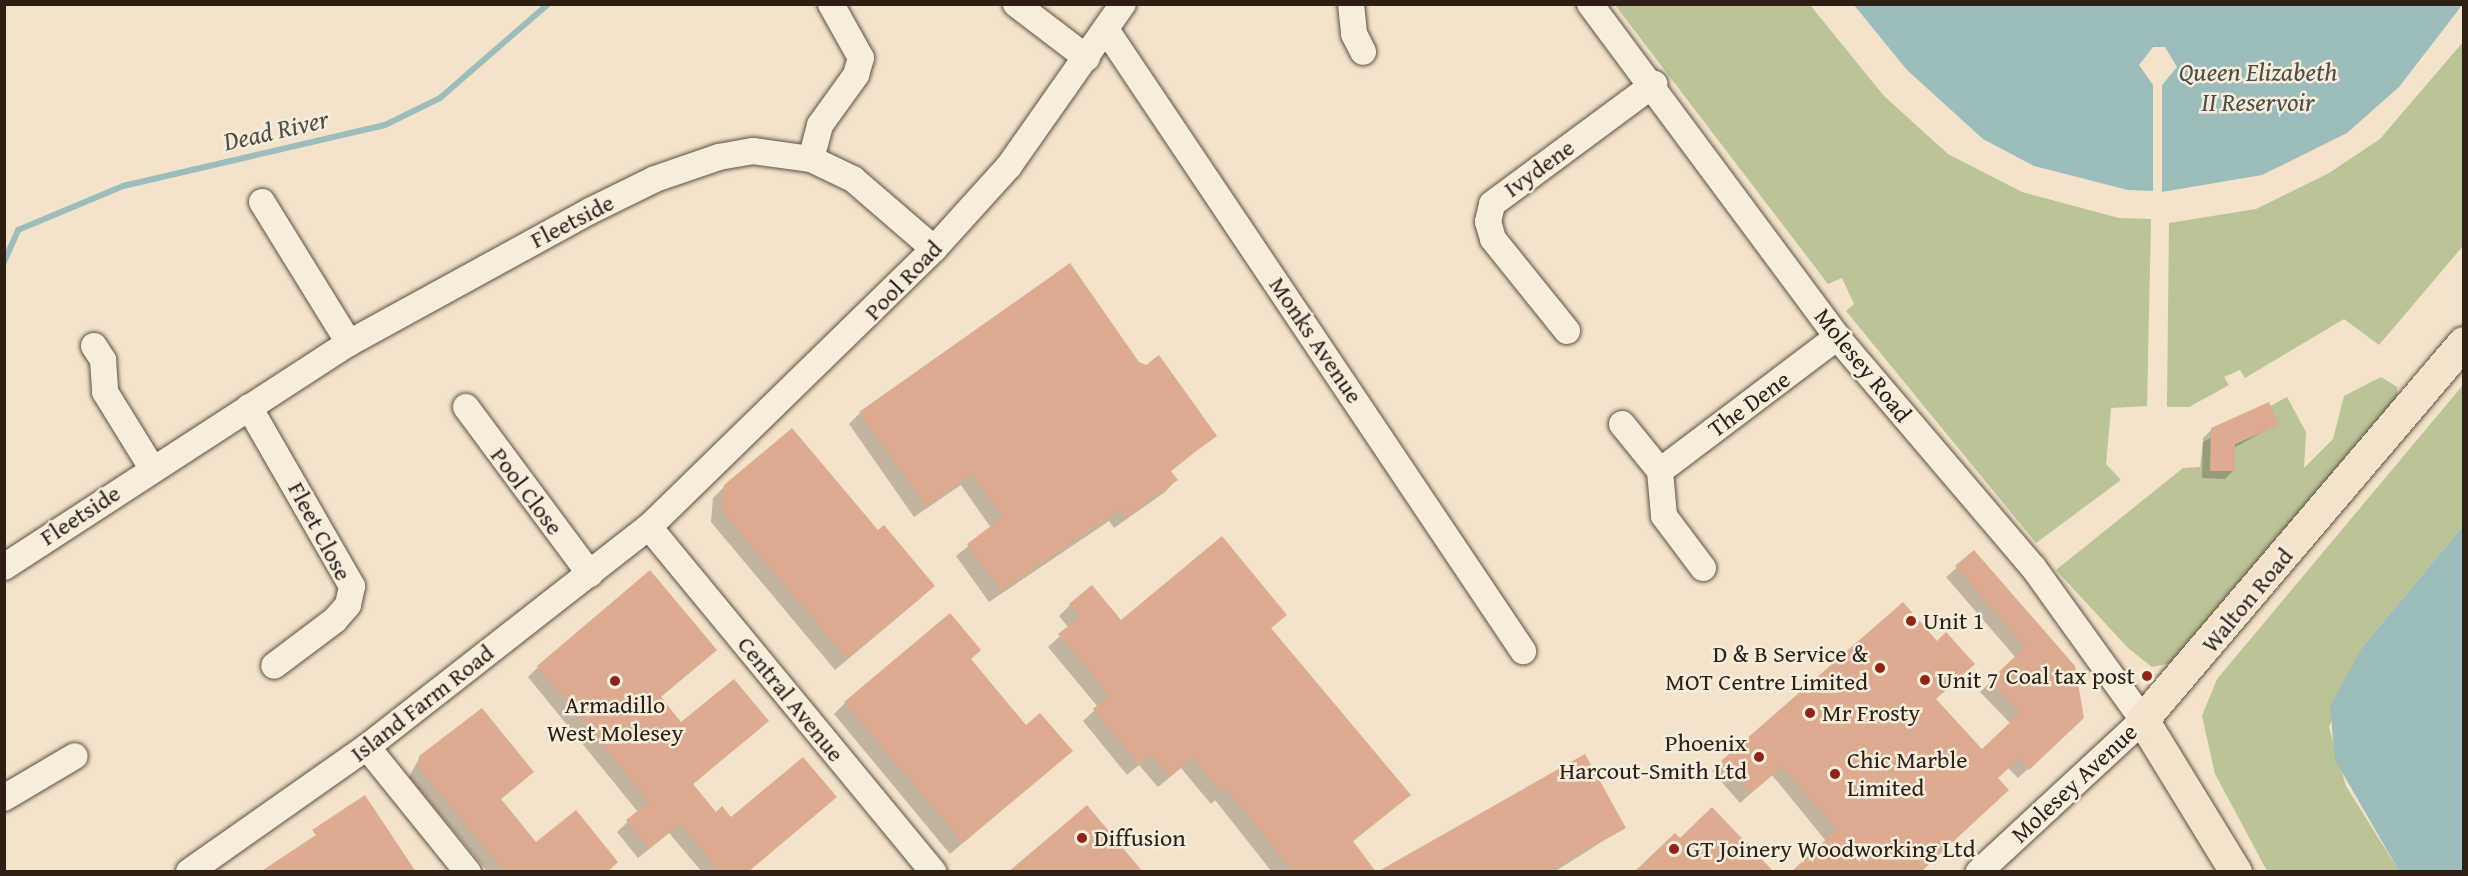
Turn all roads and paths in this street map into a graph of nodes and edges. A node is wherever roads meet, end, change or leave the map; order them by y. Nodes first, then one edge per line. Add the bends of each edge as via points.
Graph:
1 (831, 4) edge
2 (1016, 4) edge
3 (1123, 4) edge
4 (1352, 4) edge
5 (1590, 4) edge
6 (1107, 31) junction
7 (1363, 52) dead end
8 (1087, 58) junction
9 (1654, 84) junction
10 (811, 159) junction
11 (262, 202) dead end
12 (934, 249) junction
13 (1567, 331) dead end
14 (1837, 337) junction
15 (2463, 343) edge
16 (349, 344) junction
17 (94, 346) dead end
18 (249, 407) junction
19 (466, 407) dead end
20 (1622, 424) dead end
21 (152, 468) junction
22 (1660, 471) junction
23 (649, 527) junction
24 (6, 563) edge
25 (1703, 568) dead end
26 (590, 574) junction
27 (1523, 651) dead end
28 (274, 666) dead end
29 (2143, 720) junction
30 (367, 747) junction
31 (75, 756) dead end
32 (4, 798) edge
33 (189, 872) edge
34 (468, 872) edge
35 (933, 872) edge
36 (1979, 872) edge
37 (2236, 872) edge

1 - 10 street via 861,58 856,75 820,125
2 - 8 street
3 - 6 street, Pool Road
4 - 7 street via 1354,34
5 - 9 street, Molesey Road
6 - 8 street, Pool Road
6 - 27 street, Monks Avenue
8 - 12 street, Pool Road via 1009,166
9 - 13 street, Ivydene via 1492,204 1488,222 1493,239
9 - 14 street, Molesey Road
10 - 12 street, Fleetside via 853,178
10 - 16 street, Fleetside via 753,152 719,157 655,179
11 - 16 street
12 - 23 street, Pool Road
14 - 22 street, The Dene
14 - 29 street, Molesey Road via 2033,567
15 - 29 main road, Walton Road
16 - 18 street, Fleetside
17 - 21 street via 103,360 105,392
18 - 21 street, Fleetside
18 - 28 street, Fleet Close via 345,567 352,586 348,605 335,620
19 - 26 street, Pool Close
20 - 22 street
21 - 24 street, Fleetside
22 - 25 street via 1664,516
23 - 26 street, Island Farm Road
23 - 35 street, Central Avenue
26 - 30 street, Island Farm Road
29 - 36 street, Molesey Avenue
29 - 37 main road
30 - 33 street, Island Farm Road
30 - 34 street
31 - 32 street

